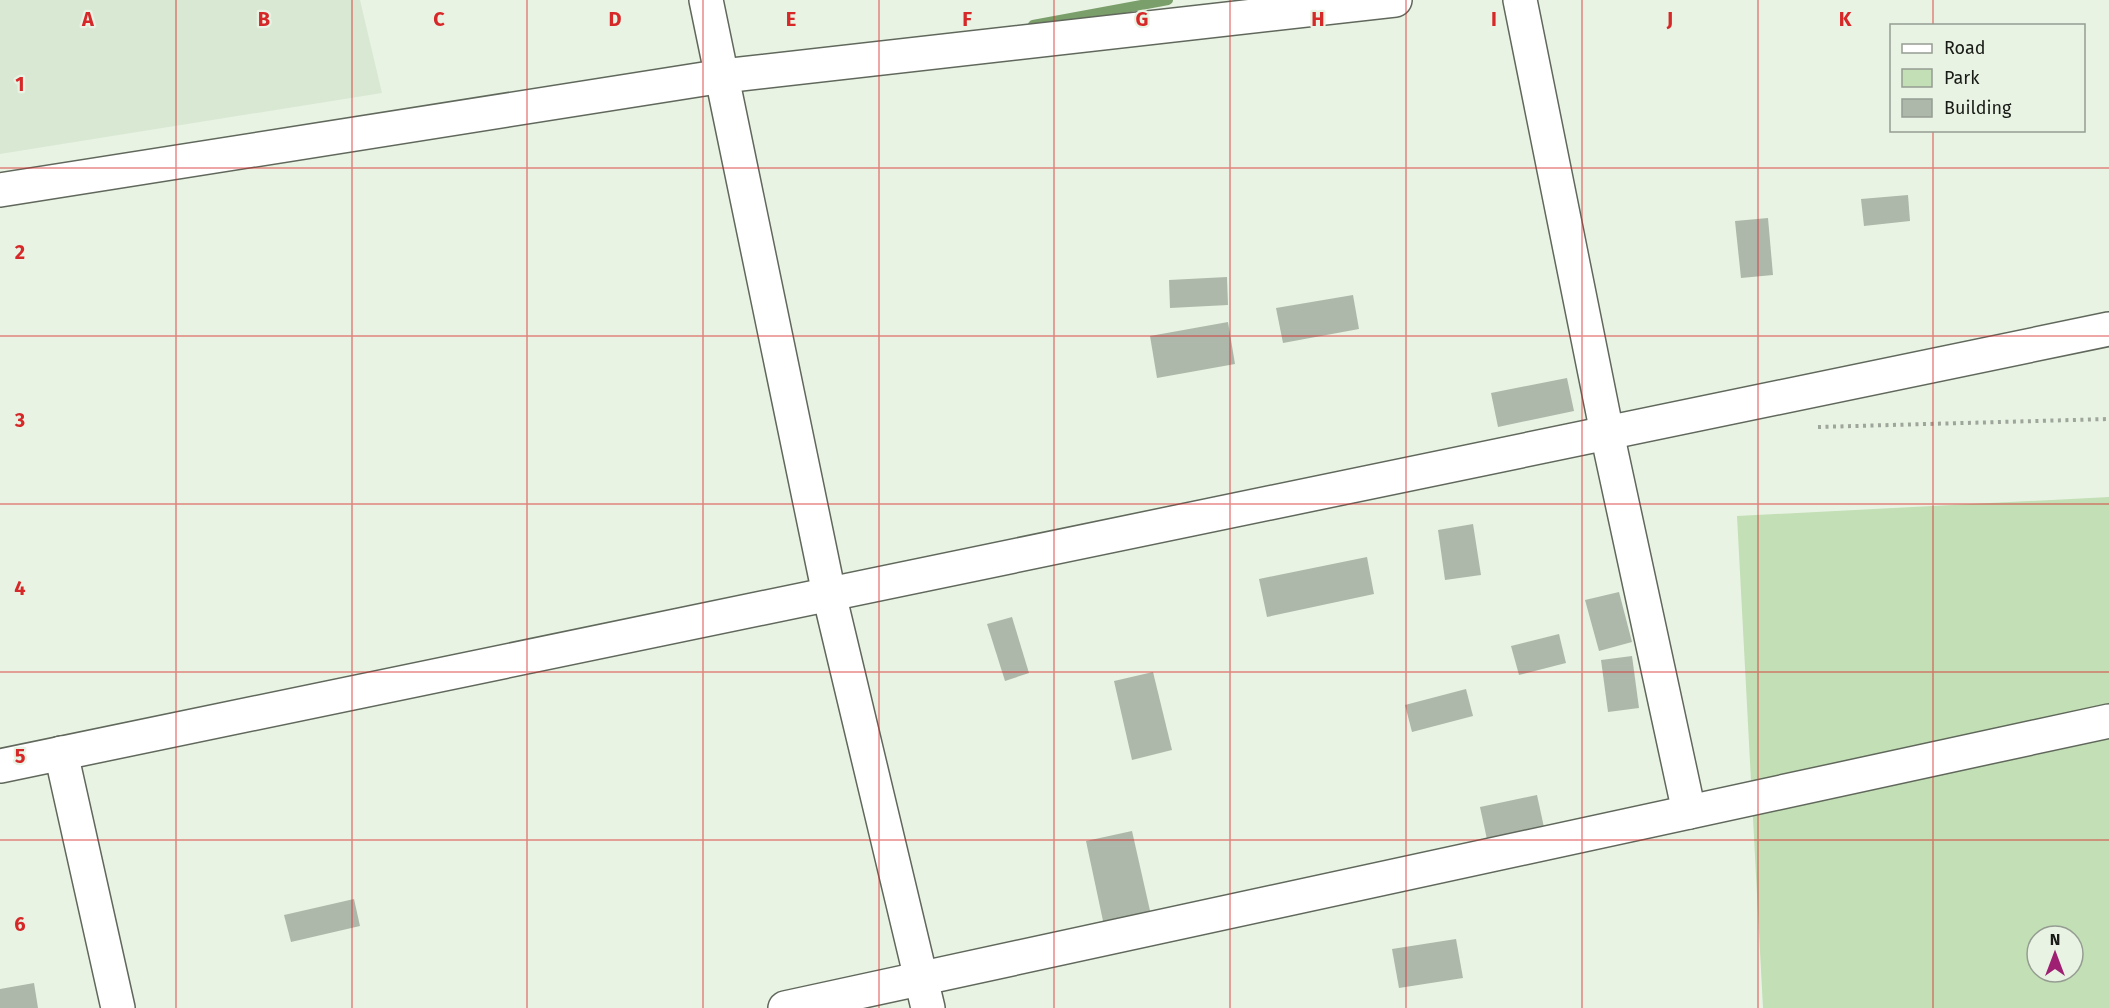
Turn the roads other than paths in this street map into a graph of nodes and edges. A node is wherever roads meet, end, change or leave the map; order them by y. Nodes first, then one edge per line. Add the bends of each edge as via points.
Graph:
1 (706, 0) edge
2 (1395, 0) edge
3 (1520, 0) edge
4 (723, 76) junction
5 (0, 190) edge
6 (2109, 329) edge
7 (1607, 433) junction
8 (829, 594) junction
9 (2109, 721) edge
10 (61, 753) junction
11 (0, 766) edge
12 (1689, 812) junction
13 (925, 993) edge
14 (118, 1008) edge
15 (785, 1008) edge

1 - 4 street
2 - 4 street
3 - 7 street
4 - 5 street
4 - 8 street
6 - 7 street
7 - 8 street
7 - 12 street
8 - 10 street
8 - 13 street
9 - 12 street
10 - 11 street
10 - 14 street
12 - 13 street
13 - 15 street

